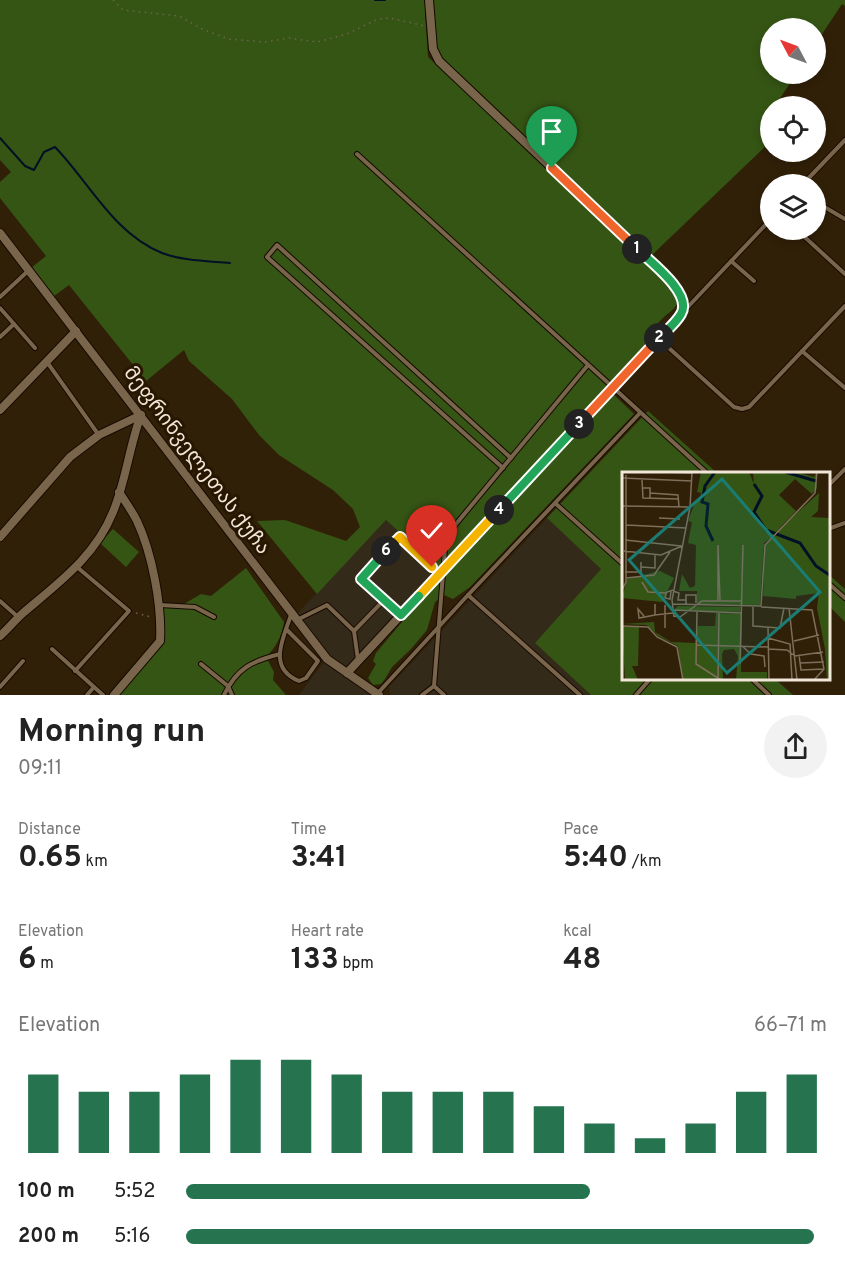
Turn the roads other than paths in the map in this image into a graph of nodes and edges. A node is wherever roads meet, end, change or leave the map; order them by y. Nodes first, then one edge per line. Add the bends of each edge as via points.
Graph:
1 (429, 0) edge
2 (845, 140) edge
3 (357, 154) dead end
4 (813, 174) edge
5 (826, 208) edge
6 (845, 219) edge
7 (760, 231) edge
8 (2, 238) edge
9 (808, 240) edge
10 (731, 261) junction
11 (28, 270) junction
12 (845, 274) edge
13 (754, 281) dead end
14 (0, 297) edge
15 (845, 306) edge
16 (0, 308) edge
17 (681, 314) junction
18 (14, 324) junction
19 (76, 331) junction
20 (0, 337) edge
21 (658, 339) junction
22 (35, 348) dead end
23 (802, 351) junction
24 (46, 360) junction
25 (588, 365) junction
26 (613, 388) junction
27 (845, 388) edge
28 (0, 410) edge
29 (640, 413) junction
30 (141, 415) junction
31 (99, 435) junction
32 (511, 458) junction
33 (503, 468) junction
34 (845, 469) edge
35 (706, 472) edge
36 (830, 484) edge
37 (119, 492) junction
38 (555, 503) junction
39 (113, 513) junction
40 (133, 515) junction
41 (845, 523) edge
42 (830, 528) edge
43 (0, 537) edge
44 (622, 563) edge
45 (77, 567) junction
46 (432, 567) dead end
47 (442, 571) junction
48 (830, 585) edge
49 (468, 594) junction
50 (845, 598) edge
51 (384, 600) junction
52 (0, 601) edge
53 (160, 605) junction
54 (401, 615) junction
55 (214, 617) dead end
56 (18, 618) junction
57 (293, 618) junction
58 (439, 626) junction
59 (286, 629) junction
60 (354, 631) junction
61 (0, 636) edge
62 (52, 649) dead end
63 (280, 654) junction
64 (23, 661) dead end
65 (358, 661) junction
66 (201, 664) dead end
67 (75, 671) junction
68 (347, 673) junction
69 (649, 680) edge
70 (753, 680) edge
71 (228, 686) junction
72 (434, 686) junction
73 (0, 687) edge
74 (94, 687) junction
75 (378, 694) edge
76 (87, 695) edge
77 (103, 695) edge
78 (114, 695) edge
79 (224, 695) edge
80 (232, 695) edge
81 (422, 695) edge
82 (444, 695) edge
83 (580, 695) edge
84 (636, 695) edge
85 (769, 695) edge

1 - 17 street via 433,49 439,61 665,275 682,295 685,303
2 - 4 lane
3 - 25 lane
5 - 6 lane
7 - 10 lane
8 - 11 street, მეფრინველეთას ქუჩა
9 - 12 lane
10 - 13 lane
10 - 17 lane
11 - 14 lane
11 - 19 street, მეფრინველეთას ქუჩა
15 - 23 lane
16 - 18 lane
17 - 21 street
18 - 20 lane
18 - 22 lane
19 - 24 street
19 - 30 street, მეფრინველეთას ქუჩა
21 - 23 lane via 734,407 742,409 749,407
21 - 26 street
23 - 27 lane
24 - 28 street
24 - 31 lane
25 - 26 lane
25 - 32 lane
26 - 29 lane
26 - 47 street
29 - 35 lane
29 - 38 lane
30 - 31 street
30 - 37 street
30 - 57 street, მეფრინველეთას ქუჩა
31 - 43 street via 70,457
32 - 33 lane
32 - 33 lane via 277,245 267,257
33 - 47 lane via 446,536
34 - 36 lane
37 - 39 street
37 - 40 street
38 - 44 lane
38 - 49 lane
39 - 40 street via 120,510
39 - 45 street
40 - 53 street via 145,543
41 - 42 lane
45 - 56 street
45 - 67 lane via 129,610
46 - 51 lane via 400,537 361,579
47 - 54 street
47 - 58 lane
48 - 50 lane
49 - 58 lane
49 - 83 lane
51 - 54 lane
51 - 60 lane
52 - 56 lane
53 - 55 lane via 195,607
53 - 78 street via 160,641
54 - 65 street
56 - 61 street
57 - 59 lane
57 - 60 lane via 327,605
57 - 68 street, მეფრინველეთას ქუჩა via 327,659
58 - 72 lane
58 - 75 lane
59 - 63 lane
59 - 63 lane via 318,661 306,678 299,681 286,672
60 - 65 lane
62 - 67 lane
63 - 71 lane via 255,660
64 - 73 lane
65 - 68 street
66 - 71 lane
67 - 74 lane
68 - 75 street, მეფრინველეთას ქუჩა
69 - 84 lane
70 - 85 lane
71 - 79 lane
71 - 80 lane
72 - 81 lane
72 - 82 lane
74 - 76 lane
74 - 77 lane

